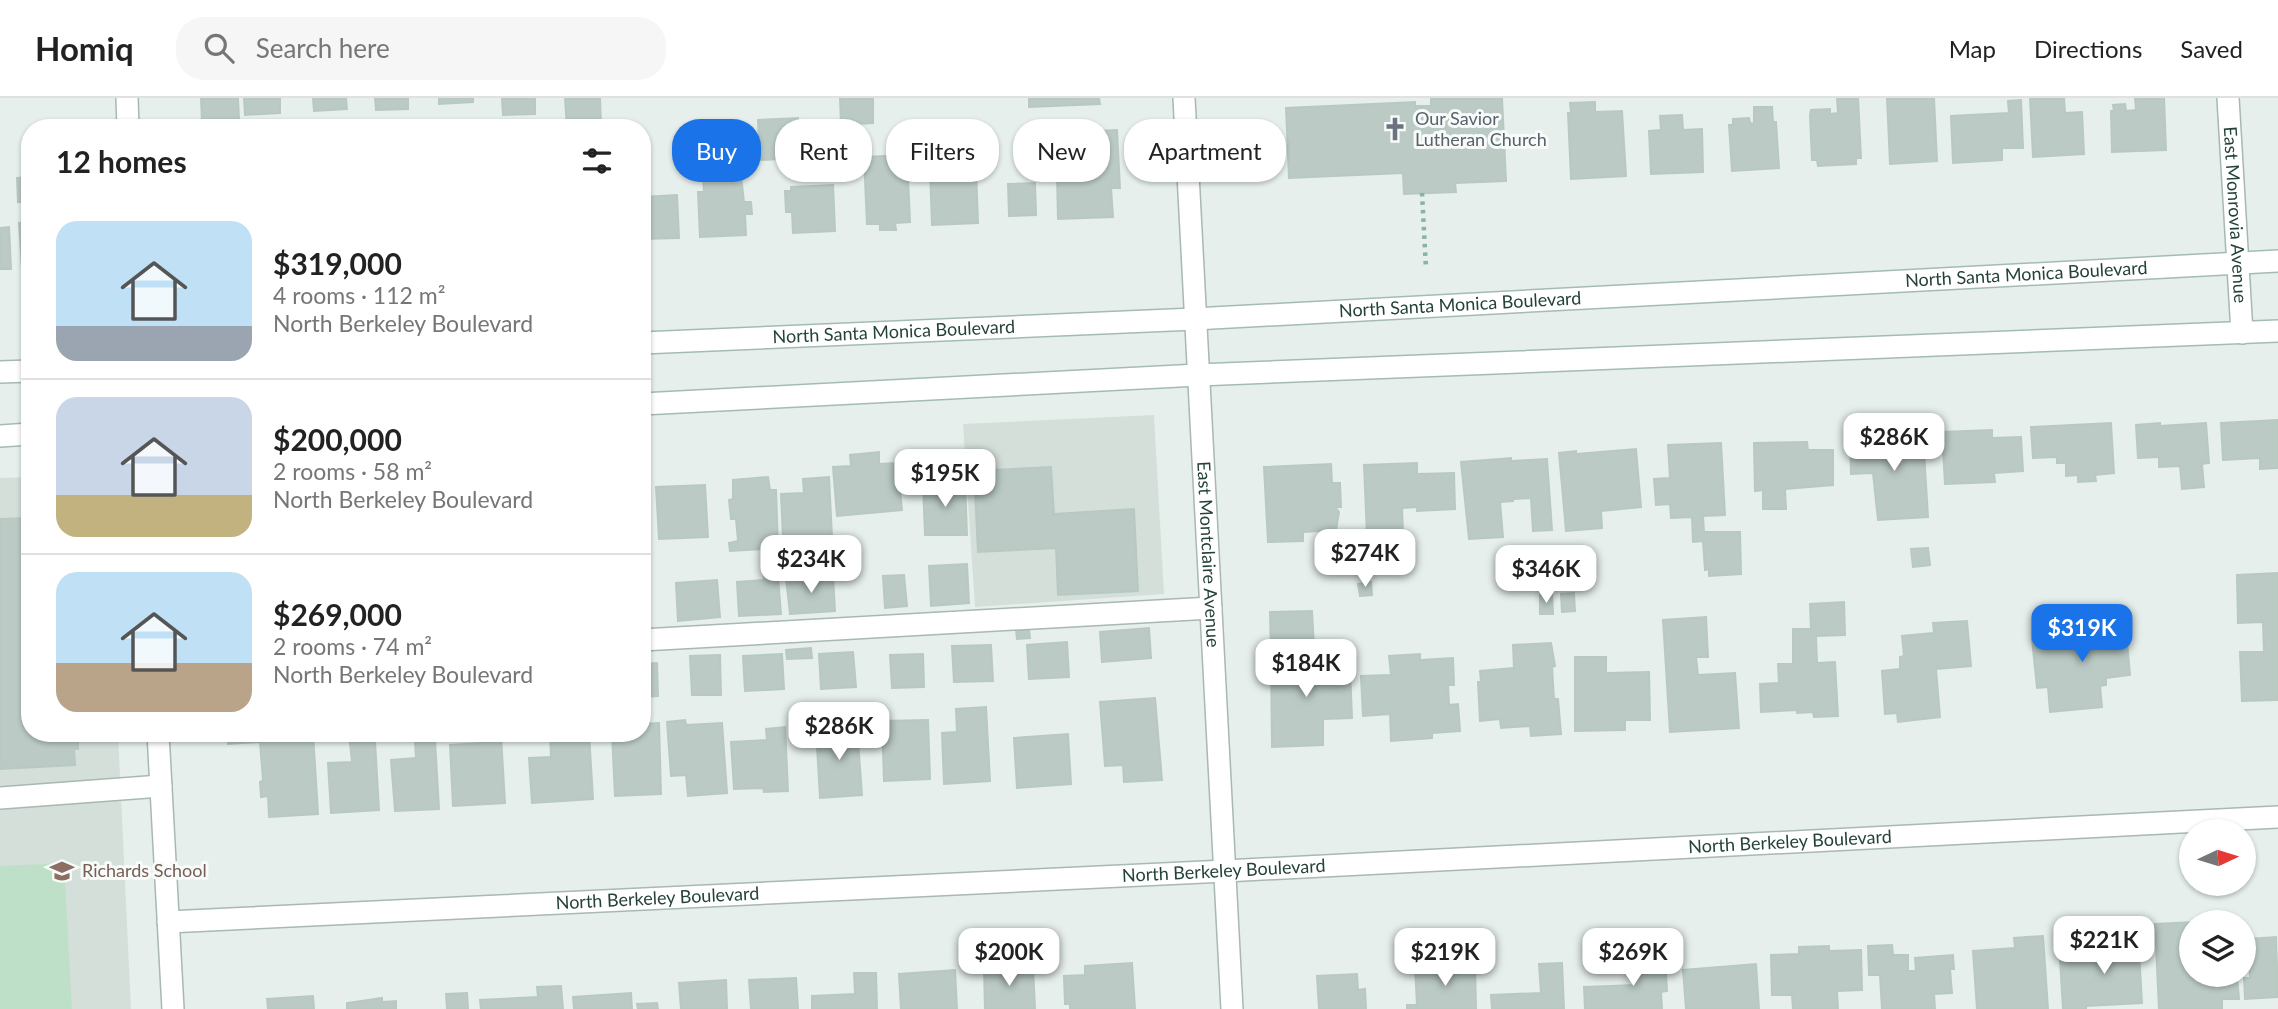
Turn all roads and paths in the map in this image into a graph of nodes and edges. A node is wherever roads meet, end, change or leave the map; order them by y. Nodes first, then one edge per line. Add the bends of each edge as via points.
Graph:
1 (127, 98) edge
2 (1184, 98) edge
3 (2228, 98) edge
4 (128, 119) edge
5 (1422, 193) dead end
6 (2278, 261) edge
7 (2237, 263) junction
8 (1426, 269) dead end
9 (1194, 319) junction
10 (2278, 331) edge
11 (2242, 332) junction
12 (651, 343) edge
13 (21, 371) edge
14 (0, 372) edge
15 (1198, 375) junction
16 (651, 404) edge
17 (21, 435) edge
18 (0, 436) edge
19 (1212, 608) junction
20 (651, 639) edge
21 (159, 742) edge
22 (161, 786) junction
23 (0, 797) edge
24 (2278, 817) edge
25 (1225, 871) junction
26 (169, 922) junction
27 (173, 1009) edge
28 (1232, 1009) edge

1 - 4 street
2 - 9 street, East Montclaire Avenue
3 - 7 street, East Monrovia Avenue
5 - 8 path
6 - 7 street, North Santa Monica Boulevard
7 - 9 street, North Santa Monica Boulevard
7 - 11 street, East Monrovia Avenue
9 - 12 street, North Santa Monica Boulevard
9 - 15 street, East Montclaire Avenue
10 - 11 street
11 - 15 street
13 - 14 street
15 - 16 street
15 - 19 street, East Montclaire Avenue
17 - 18 street
19 - 20 street
19 - 25 street, East Montclaire Avenue
21 - 22 street
22 - 23 street
22 - 26 street
24 - 25 street, North Berkeley Boulevard
25 - 26 street, North Berkeley Boulevard
25 - 28 street, East Montclaire Avenue
26 - 27 street

